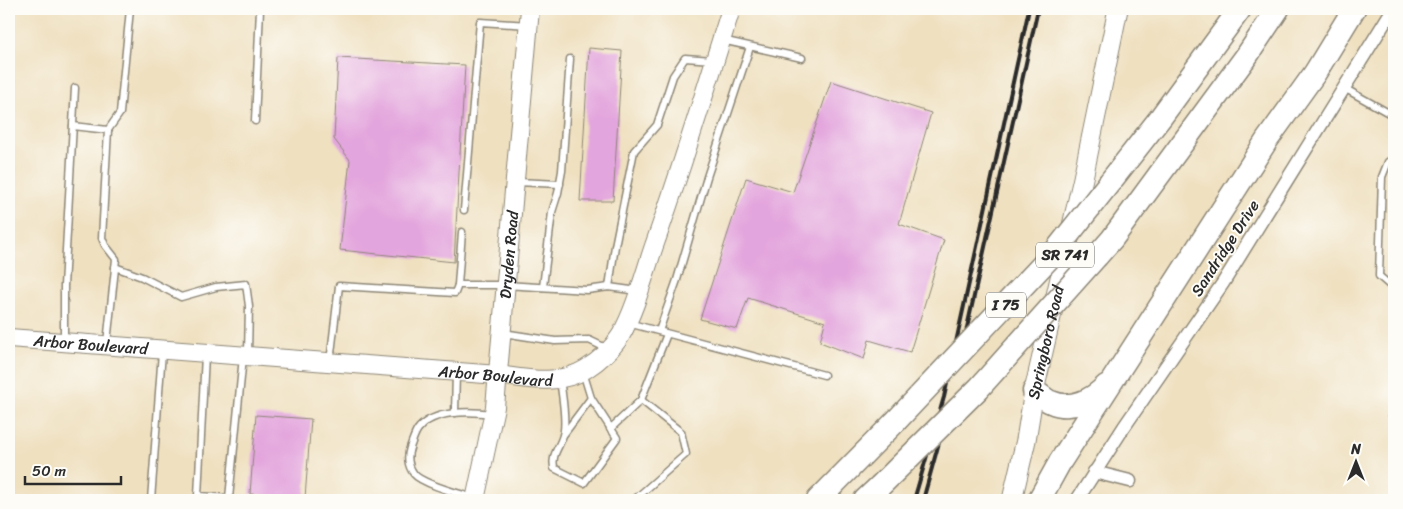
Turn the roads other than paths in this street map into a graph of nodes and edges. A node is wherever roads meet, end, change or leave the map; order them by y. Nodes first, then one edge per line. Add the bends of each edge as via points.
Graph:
1 (130, 9) edge
2 (260, 9) edge
3 (731, 9) edge
4 (1118, 9) edge
5 (1240, 9) edge
6 (1278, 9) edge
7 (1354, 9) edge
8 (1393, 9) edge
9 (529, 17) edge
10 (721, 40) junction
11 (750, 47) junction
12 (802, 58) dead end
13 (570, 59) dead end
14 (714, 60) junction
15 (75, 88) dead end
16 (1344, 88) junction
17 (1394, 116) edge
18 (255, 121) dead end
19 (73, 126) junction
20 (108, 130) junction
21 (1394, 158) edge
22 (516, 182) junction
23 (560, 184) junction
24 (464, 210) dead end
25 (462, 232) dead end
26 (115, 267) junction
27 (458, 285) junction
28 (505, 285) junction
29 (543, 287) junction
30 (609, 287) junction
31 (1394, 289) edge
32 (638, 291) junction
33 (626, 323) junction
34 (1394, 325) edge
35 (659, 332) junction
36 (501, 333) junction
37 (667, 334) junction
38 (9, 338) edge
39 (64, 343) junction
40 (107, 346) junction
41 (162, 350) junction
42 (609, 350) junction
43 (205, 354) junction
44 (246, 357) junction
45 (330, 363) junction
46 (582, 371) junction
47 (456, 373) junction
48 (498, 375) junction
49 (824, 375) dead end
50 (1116, 376) junction
51 (560, 379) junction
52 (1034, 391) junction
53 (591, 398) junction
54 (641, 400) junction
55 (455, 413) junction
56 (494, 414) junction
57 (1394, 415) edge
58 (610, 429) junction
59 (564, 434) junction
60 (1094, 472) junction
61 (1130, 481) dead end
62 (877, 495) edge
63 (475, 499) edge
64 (151, 500) edge
65 (634, 500) edge
66 (818, 500) edge
67 (1012, 500) edge
68 (1039, 500) edge
69 (1077, 500) edge

1 - 20 lane via 120,113
2 - 18 lane
3 - 10 street, Arbor Boulevard
4 - 52 main road, Springboro Road / SR 741
5 - 66 highway, I 75, bridge via 1161,118 1053,254
6 - 62 highway, I 75, bridge via 1097,256 979,388
7 - 50 highway
8 - 16 street, Sandridge Drive
9 - 22 street, Dryden Road
9 - 24 lane via 480,22
10 - 11 lane
10 - 14 street, Arbor Boulevard
11 - 12 lane
11 - 35 lane
13 - 23 lane
14 - 30 lane via 685,58 673,76 656,125 634,151
14 - 32 street, Arbor Boulevard
15 - 19 lane
16 - 17 lane
16 - 60 street, Sandridge Drive via 1223,283
19 - 20 lane
19 - 39 lane
20 - 26 lane via 102,238 116,258
21 - 31 lane via 1388,162 1382,177 1379,276
22 - 23 lane
22 - 28 street, Dryden Road
23 - 29 lane via 552,212
25 - 27 lane
26 - 40 lane
26 - 44 lane via 181,297 216,287 246,284 249,306
27 - 28 lane
27 - 45 lane via 455,293 339,286
28 - 29 lane
28 - 36 street, Dryden Road
29 - 30 lane via 587,290
30 - 32 lane
32 - 33 street, Arbor Boulevard
33 - 35 lane
33 - 42 street, Arbor Boulevard
34 - 57 lane
35 - 37 lane
36 - 42 lane via 555,341 589,340
36 - 48 street, Dryden Road
37 - 49 lane
37 - 54 lane
38 - 39 street, Arbor Boulevard
39 - 40 street, Arbor Boulevard
40 - 41 street, Arbor Boulevard
41 - 43 street, Arbor Boulevard
41 - 64 lane
42 - 46 street, Arbor Boulevard
43 - 44 street, Arbor Boulevard
43 - 44 lane via 198,496 229,498
44 - 45 street, Arbor Boulevard
45 - 47 street, Arbor Boulevard
46 - 51 street, Arbor Boulevard
46 - 53 lane
47 - 48 street, Arbor Boulevard
47 - 55 lane
48 - 51 street, Arbor Boulevard
48 - 56 street, Dryden Road
50 - 52 highway via 1094,396 1075,404 1063,406 1050,402
50 - 68 highway
51 - 59 lane
52 - 67 main road, Springboro Road / SR 741
53 - 58 lane
53 - 59 lane
54 - 58 lane
54 - 65 lane via 681,432 686,454
55 - 56 lane
55 - 63 lane via 427,420 418,429 408,454 409,465 415,476
56 - 63 street, Dryden Road
58 - 59 lane via 617,438 584,482 554,468 555,450
60 - 61 street
60 - 69 street, Sandridge Drive

